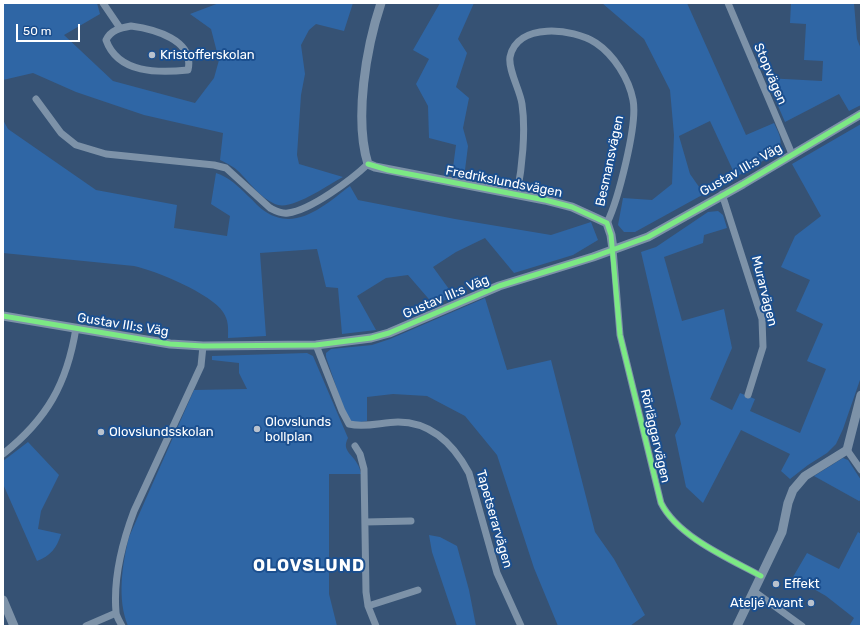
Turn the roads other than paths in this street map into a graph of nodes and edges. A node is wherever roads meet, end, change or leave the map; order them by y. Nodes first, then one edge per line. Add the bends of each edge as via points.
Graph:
1 (103, 3) edge
2 (382, 3) edge
3 (728, 3) edge
4 (120, 28) junction
5 (36, 99) dead end
6 (861, 114) edge
7 (792, 154) junction
8 (368, 164) junction
9 (517, 194) junction
10 (722, 194) junction
11 (607, 223) junction
12 (613, 249) junction
13 (3, 316) edge
14 (76, 328) junction
15 (316, 344) junction
16 (203, 346) junction
17 (748, 395) dead end
18 (861, 395) edge
19 (355, 446) dead end
20 (847, 450) junction
21 (3, 454) edge
22 (861, 470) edge
23 (411, 521) dead end
24 (365, 522) junction
25 (762, 576) junction
26 (418, 590) dead end
27 (755, 592) junction
28 (3, 600) edge
29 (368, 606) junction
30 (116, 613) junction
31 (14, 626) edge
32 (86, 626) edge
33 (122, 626) edge
34 (376, 626) edge
35 (521, 626) edge
36 (737, 626) edge
37 (802, 626) edge

1 - 4 street
2 - 8 street via 365,66 362,131
3 - 7 street, Stopvägen
4 - 4 street via 146,28 170,36 188,55 188,70 138,70 116,56 106,40 109,34
5 - 8 street via 61,133 76,145 106,154 226,168 277,212 293,211 312,203 355,176
6 - 7 street, Gustav III:s Väg
7 - 10 street, Gustav III:s Väg
8 - 9 street, Fredrikslundsvägen
9 - 11 street, Fredrikslundsvägen via 572,207
9 - 11 street, Besmansvägen via 523,119 522,104 510,58 514,48 520,40 539,32 559,32 586,39 596,43 613,60 628,84 633,101 633,122 617,196
10 - 12 street, Gustav III:s Väg via 648,236
10 - 17 street, Murarvägen via 742,252 763,327 763,347
11 - 12 street
12 - 15 street, Gustav III:s Väg via 500,286 389,333 371,338
12 - 25 street, Rörläggarvägen via 620,335 661,503 672,519 712,550
13 - 14 street, Gustav III:s Väg
14 - 16 street, Gustav III:s Väg via 170,344
14 - 21 street via 71,355 50,403 19,441
15 - 16 street, Gustav III:s Väg
15 - 35 street, Tapetserarvägen via 349,424 358,426 398,422 418,425 439,435 462,459 469,473 497,573
16 - 30 street via 202,366 134,511 125,536 119,560
18 - 20 street
19 - 24 street via 364,469
20 - 22 street
20 - 25 street via 805,476 793,490 782,532
23 - 24 street
24 - 29 street
25 - 27 street
26 - 29 street
27 - 36 street
27 - 37 street
28 - 31 street
29 - 34 street
30 - 32 street
30 - 33 street

